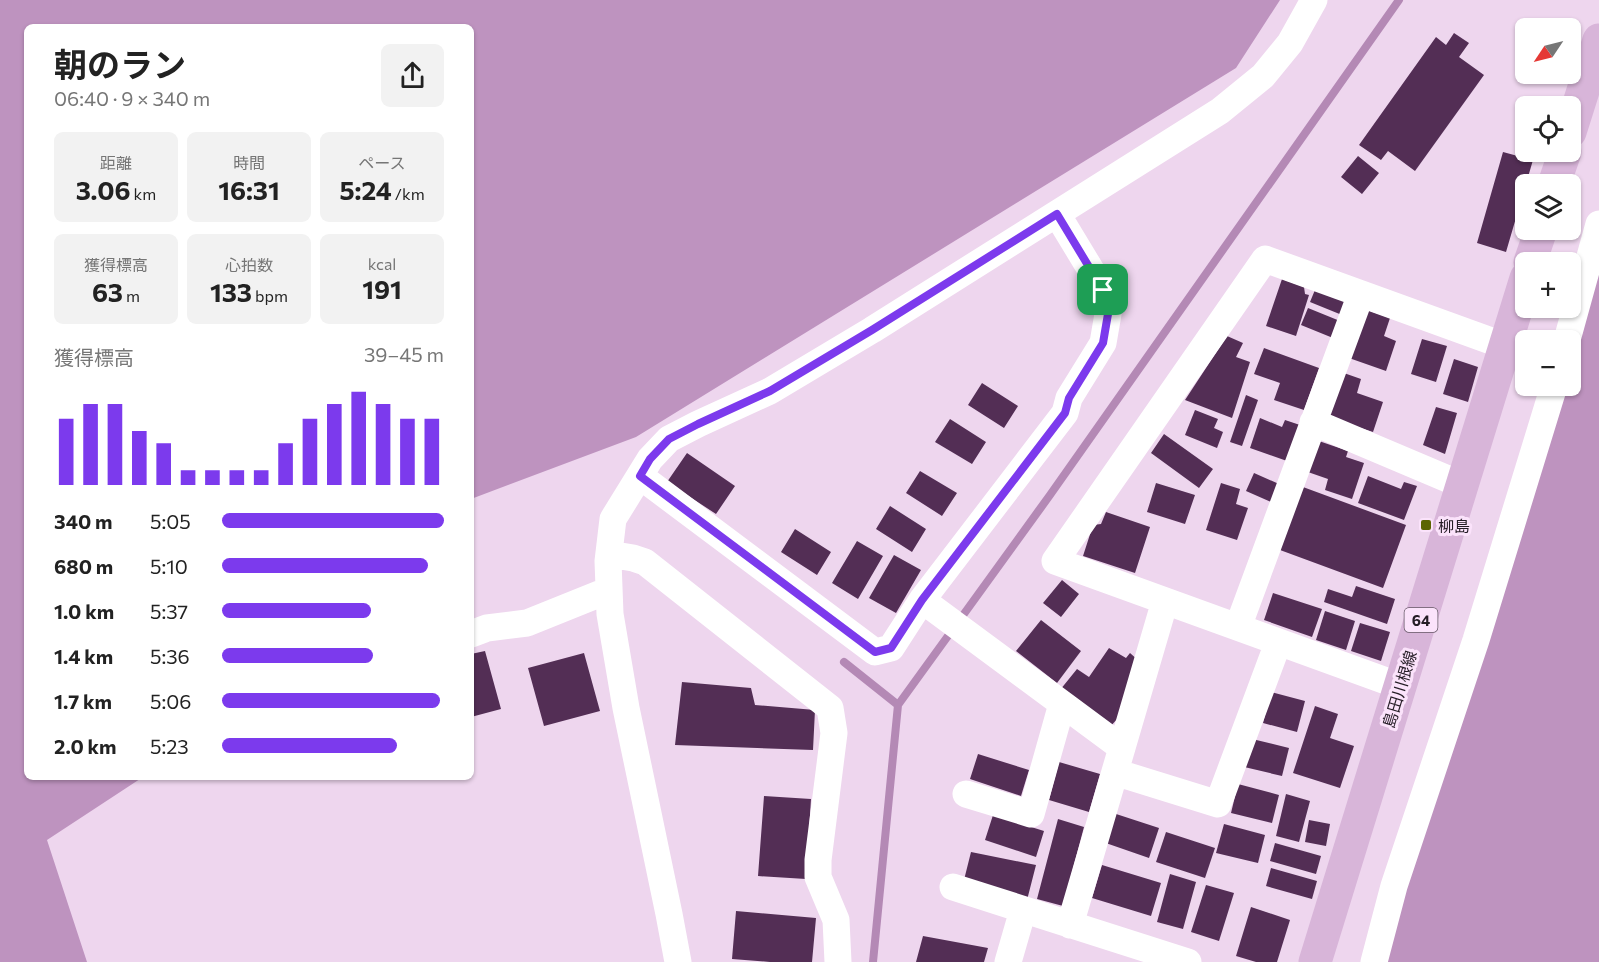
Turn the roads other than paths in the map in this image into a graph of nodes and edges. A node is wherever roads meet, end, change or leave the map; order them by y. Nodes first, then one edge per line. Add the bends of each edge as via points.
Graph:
1 (1314, 0) edge
2 (1599, 40) edge
3 (1581, 97) edge
4 (1057, 214) junction
5 (1599, 224) edge
6 (1361, 294) junction
7 (1515, 314) edge
8 (1570, 330) edge
9 (1505, 346) junction
10 (1551, 396) edge
11 (1313, 422) junction
12 (640, 476) junction
13 (1462, 485) junction
14 (609, 554) junction
15 (609, 590) junction
16 (922, 600) junction
17 (1165, 601) junction
18 (1238, 627) junction
19 (474, 633) edge
20 (1278, 643) junction
21 (1400, 686) junction
22 (1062, 704) junction
23 (1118, 760) junction
24 (966, 794) dead end
25 (953, 887) dead end
26 (1023, 910) junction
27 (1070, 924) junction
28 (678, 962) edge
29 (838, 962) edge
30 (1008, 962) edge
31 (1188, 962) edge
32 (1315, 962) edge
33 (1374, 962) edge

1 - 4 street via 1290,43 1263,76 1220,111
2 - 3 main road
4 - 12 street via 780,385 669,439
4 - 16 street via 1103,290 1108,314 1103,343 1069,398 1065,413
5 - 8 street
6 - 9 street
6 - 11 street
6 - 17 street via 1265,259 1055,561
7 - 9 main road, 島田川根線 / 64
9 - 13 main road, 島田川根線 / 64
10 - 33 street via 1476,640 1394,886
11 - 13 street
11 - 18 street
12 - 14 street via 613,519
12 - 16 street via 875,652 891,648
13 - 21 main road, 島田川根線 / 64
14 - 15 street
14 - 29 street via 645,562 830,708 834,733 818,877 836,920
15 - 19 street via 527,623
15 - 28 street via 626,708
16 - 22 street
17 - 18 street
17 - 23 street
18 - 20 street
20 - 21 street
20 - 23 street via 1218,804
21 - 32 main road, 島田川根線 / 64
22 - 23 street
22 - 24 street via 1031,814
23 - 27 street
25 - 26 street
26 - 27 street
26 - 30 street
27 - 31 street

